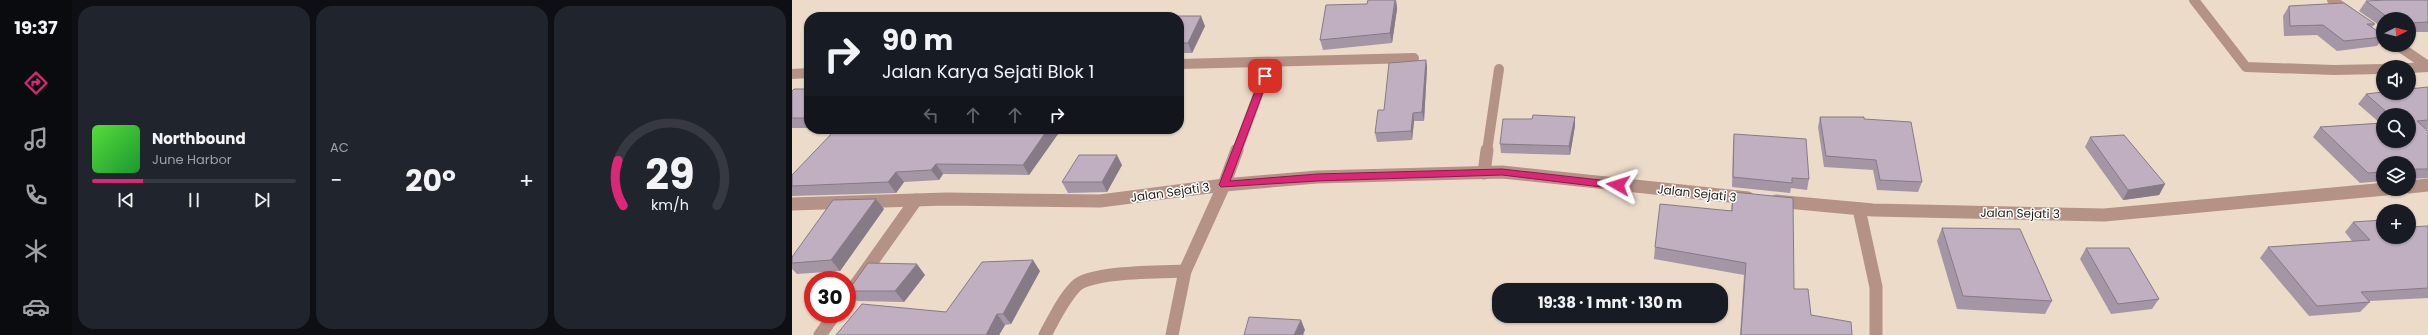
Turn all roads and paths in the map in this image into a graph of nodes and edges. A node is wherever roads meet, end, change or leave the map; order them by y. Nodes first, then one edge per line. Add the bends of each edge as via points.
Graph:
1 (2194, 0) edge
2 (2332, 0) edge
3 (2355, 16) edge
4 (2406, 52) edge
5 (1414, 58) dead end
6 (1270, 62) junction
7 (1184, 64) edge
8 (2428, 67) edge
9 (2416, 68) edge
10 (1499, 69) dead end
11 (2376, 69) edge
12 (804, 73) edge
13 (792, 74) edge
14 (1484, 173) junction
15 (1224, 185) junction
16 (2428, 185) edge
17 (2416, 186) edge
18 (2376, 190) edge
19 (916, 200) junction
20 (792, 204) edge
21 (1859, 209) junction
22 (1185, 271) junction
23 (856, 284) edge
24 (829, 323) edge
25 (820, 335) edge
26 (1045, 335) edge
27 (1172, 335) edge
28 (1876, 335) edge

1 - 11 street via 2246,67
2 - 3 street
4 - 8 street
5 - 6 street
6 - 7 street
6 - 15 street
8 - 9 street
10 - 14 street
12 - 13 street
14 - 15 street, Jalan Sejati 3 via 1317,177
14 - 21 street, Jalan Sejati 3 via 1502,172
15 - 19 street, Jalan Sejati 3 via 1100,201
15 - 22 street
16 - 17 street
18 - 21 street, Jalan Sejati 3 via 2104,215
19 - 20 street, Jalan Sejati 3
19 - 23 street
21 - 28 street via 1876,287
22 - 26 street via 1100,277 1080,282 1063,303
22 - 27 street
24 - 25 street

